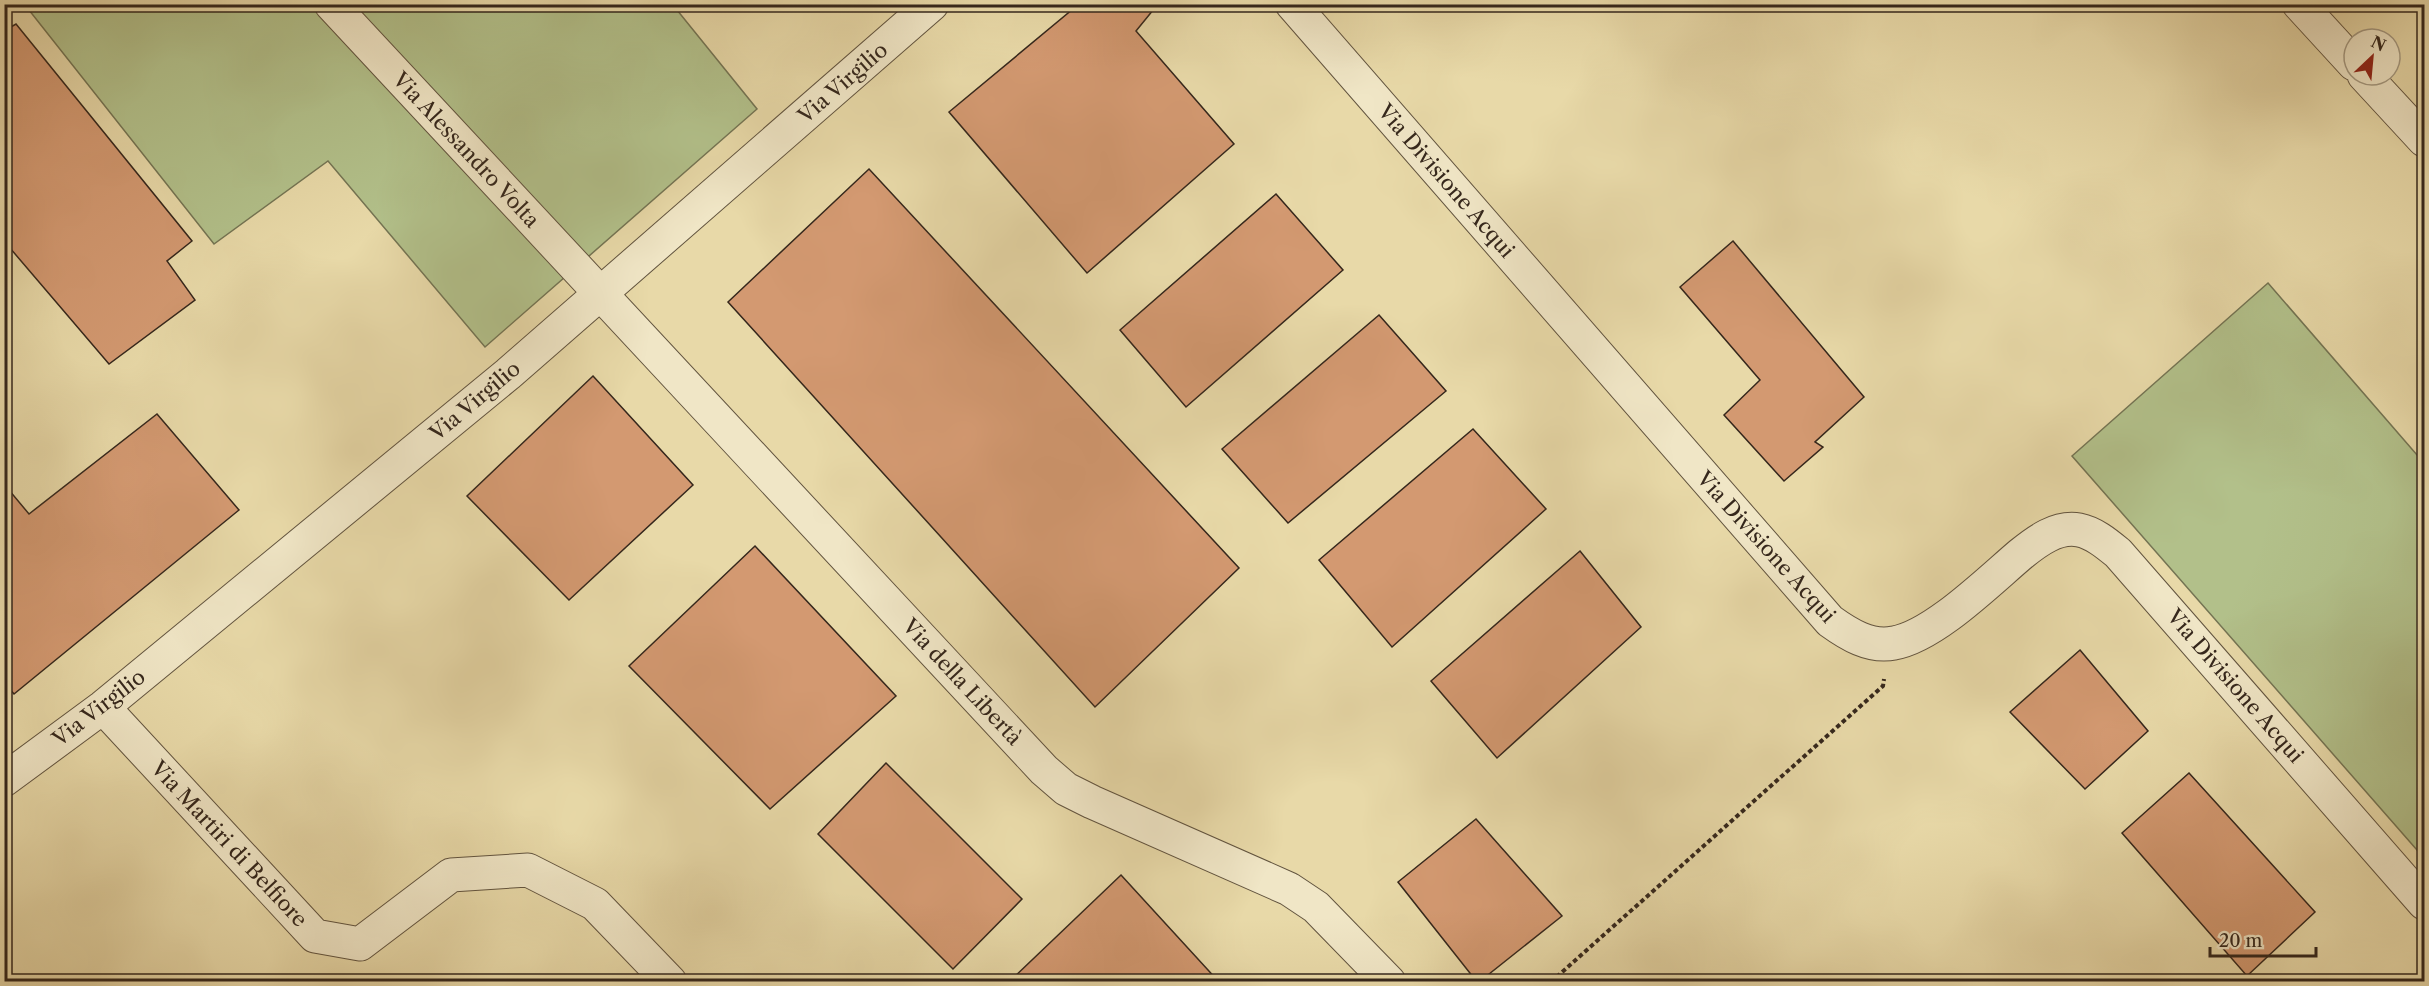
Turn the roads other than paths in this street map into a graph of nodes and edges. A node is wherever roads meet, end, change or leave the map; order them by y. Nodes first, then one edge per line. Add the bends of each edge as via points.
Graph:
1 (331, 4) edge
2 (932, 4) edge
3 (1292, 4) edge
4 (2299, 4) edge
5 (2342, 51) edge
6 (2375, 87) edge
7 (2424, 140) edge
8 (601, 295) junction
9 (103, 707) junction
10 (4, 780) edge
11 (2424, 903) edge
12 (670, 981) edge
13 (1389, 981) edge

1 - 8 street, Via Alessandro Volta
2 - 8 street, Via Virgilio
3 - 11 street, Via Divisione Acqui via 1830,621 1848,634 1870,642 1893,644 1936,624 2036,542 2057,531 2078,530 2101,538
4 - 5 street
6 - 7 street
8 - 9 street, Via Virgilio
8 - 13 street, Via della Libertà via 1044,770 1066,789 1092,802 1289,889 1316,907
9 - 10 street, Via Virgilio
9 - 12 street, Via Martiri di Belfiore via 315,936 360,944 451,875 528,870 595,904

